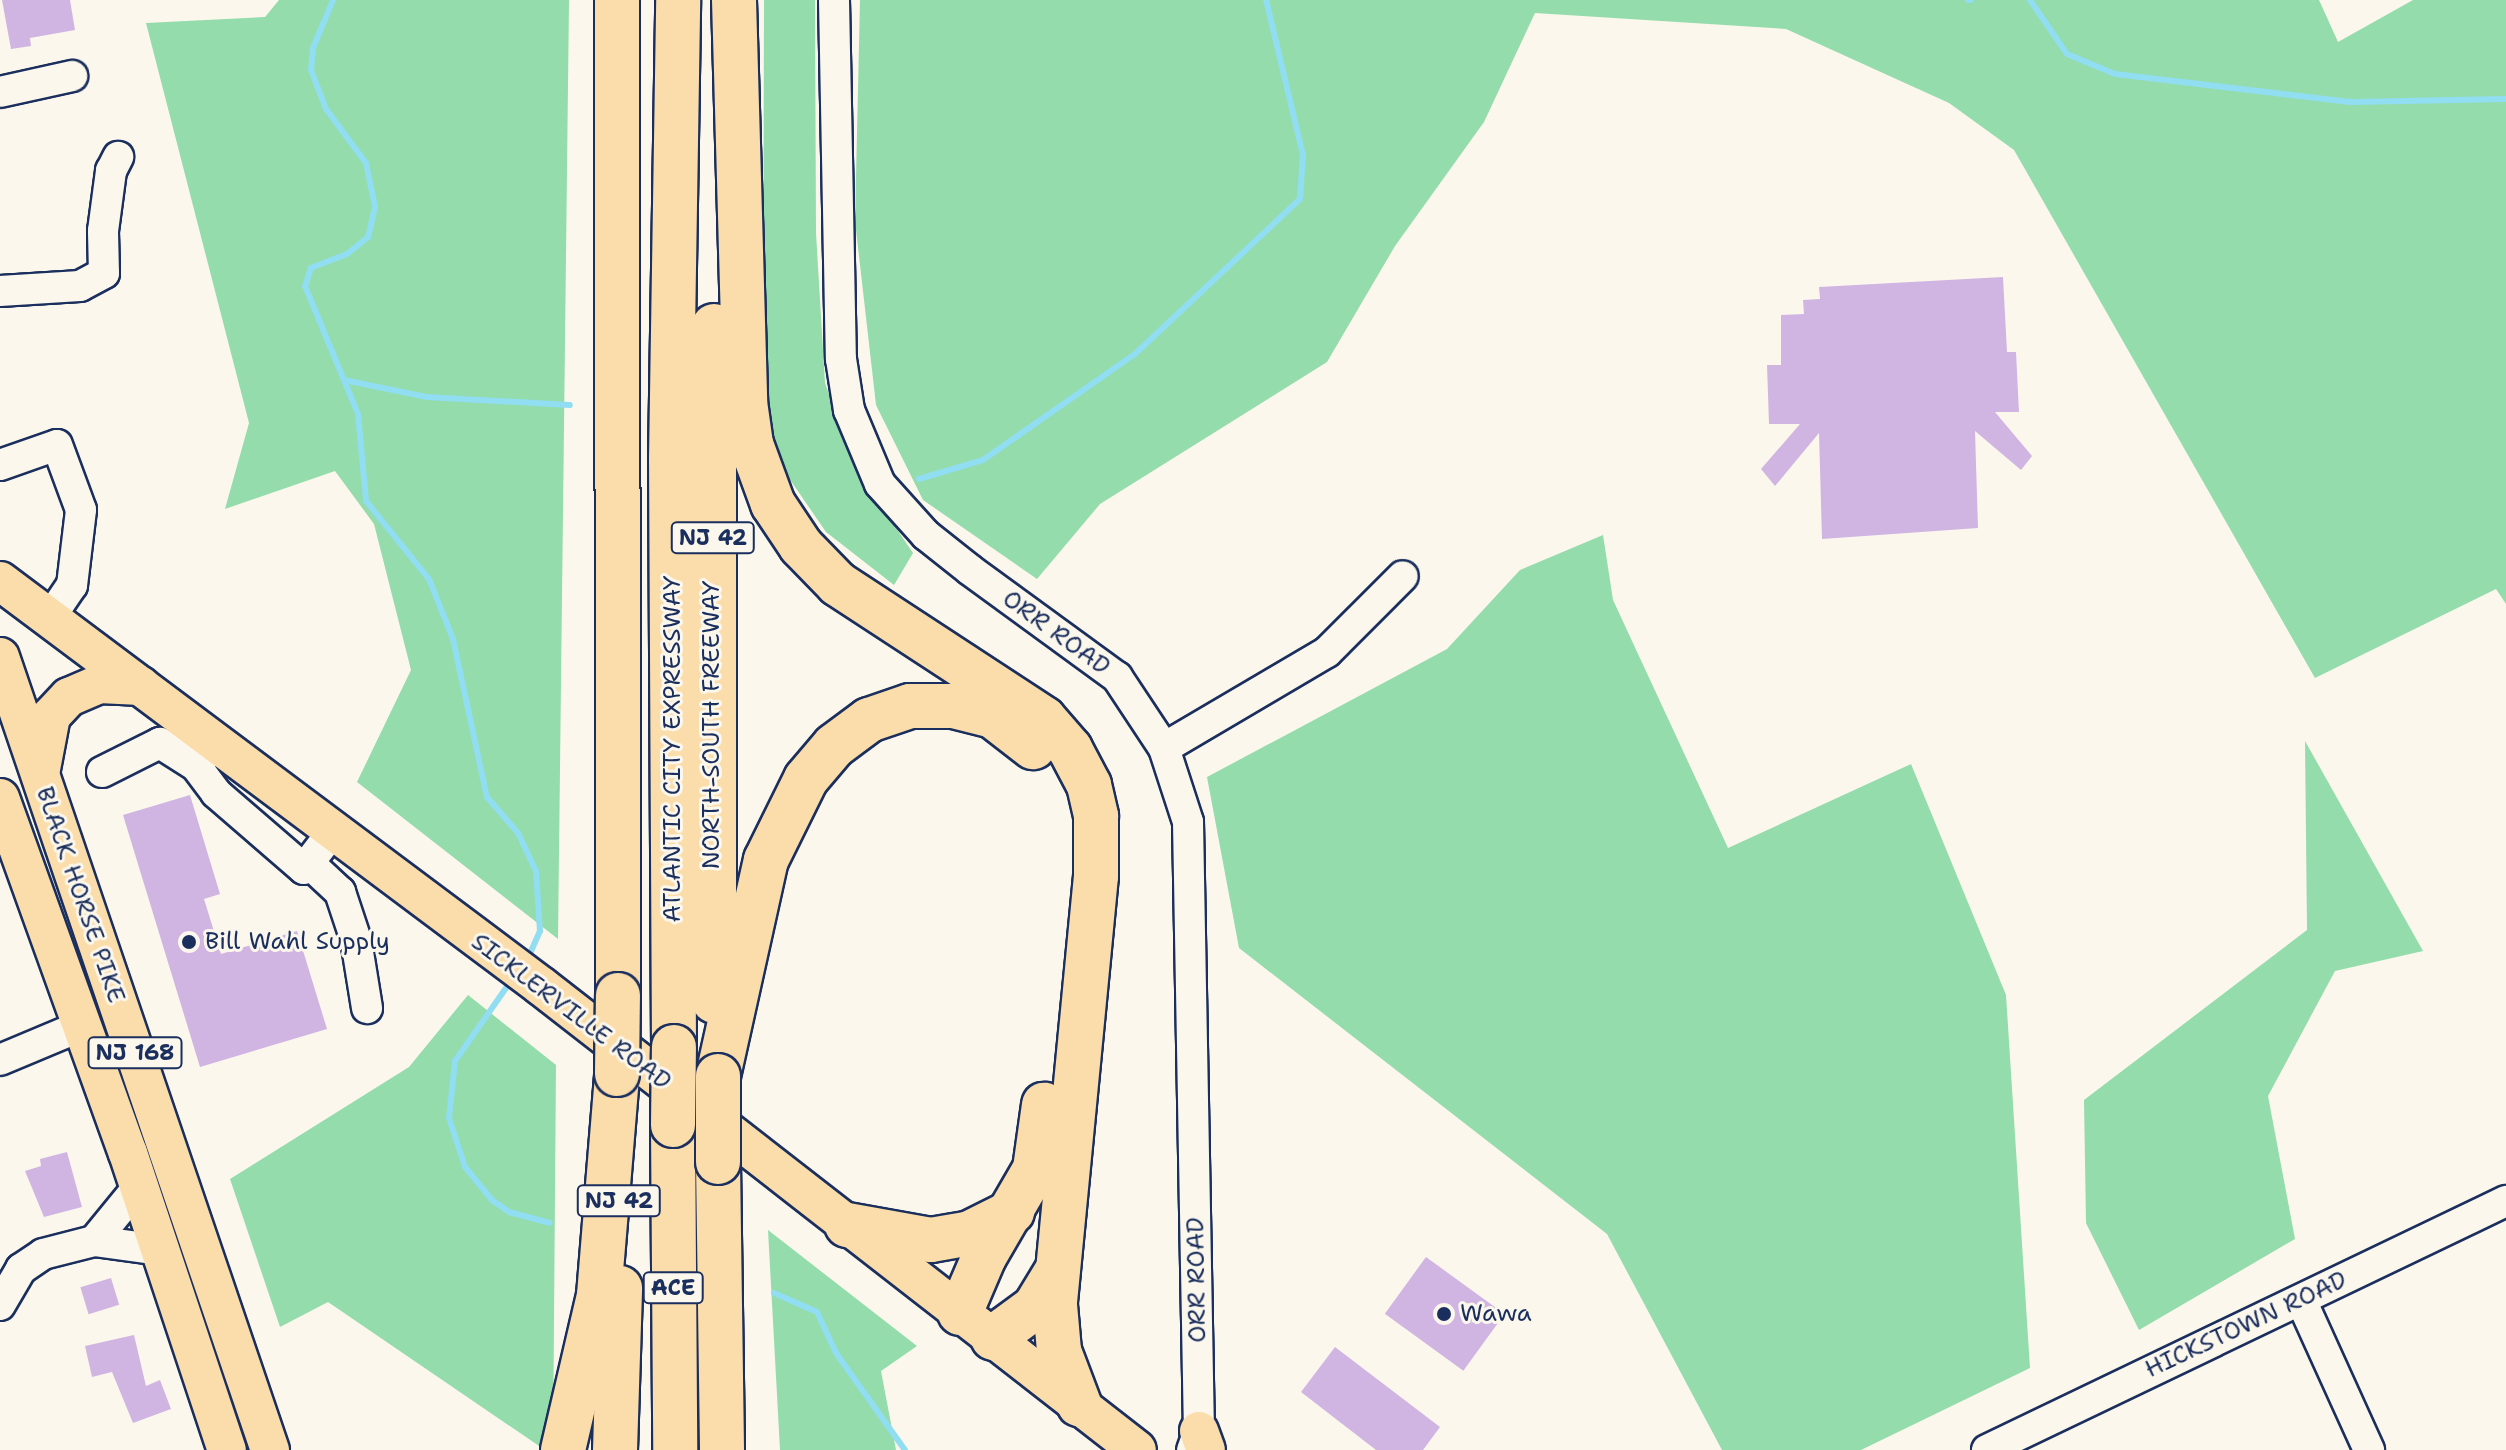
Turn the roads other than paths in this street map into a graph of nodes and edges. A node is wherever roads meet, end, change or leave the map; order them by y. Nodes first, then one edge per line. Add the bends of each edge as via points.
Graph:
1 (617, 0) edge
2 (678, 0) edge
3 (715, 0) edge
4 (734, 0) edge
5 (834, 0) edge
6 (72, 76) dead end
7 (0, 92) edge
8 (118, 157) dead end
9 (0, 291) edge
10 (0, 465) edge
11 (1403, 576) dead end
12 (0, 581) edge
13 (50, 618) junction
14 (0, 657) edge
15 (141, 686) junction
16 (1164, 748) junction
17 (206, 754) junction
18 (102, 772) dead end
19 (40, 780) junction
20 (0, 798) edge
21 (333, 831) junction
22 (311, 865) junction
23 (367, 1008) dead end
24 (81, 1026) junction
25 (0, 1060) edge
26 (617, 1074) junction
27 (718, 1076) junction
28 (166, 1140) junction
29 (133, 1170) junction
30 (2506, 1201) edge
31 (1012, 1212) junction
32 (847, 1225) junction
33 (94, 1241) junction
34 (161, 1250) junction
35 (1058, 1269) junction
36 (2301, 1300) junction
37 (0, 1305) edge
38 (977, 1325) junction
39 (621, 1328) junction
40 (1079, 1404) junction
41 (1199, 1444) edge
42 (227, 1450) edge
43 (270, 1450) edge
44 (563, 1450) edge
45 (615, 1450) edge
46 (625, 1450) edge
47 (675, 1450) edge
48 (722, 1450) edge
49 (1137, 1450) edge
50 (1987, 1450) edge
51 (2369, 1450) edge

1 - 26 highway, NJ 42, bridge
2 - 47 highway, ATLANTIC CITY EXPRESSWAY / ACE, bridge via 671,459
3 - 27 highway, NORTH-SOUTH FREEWAY / NJ 42 via 712,891
4 - 35 highway via 745,402 751,444 773,504 801,546 838,584 1044,719 1070,749 1089,785 1096,816 1096,876
5 - 16 street, ORR ROAD via 841,359 849,410 880,484 926,535 1117,677
6 - 7 street
8 - 9 street via 111,171 103,231 104,273 80,286
10 - 13 street via 57,445 81,510 72,585
11 - 16 street via 1327,652
12 - 13 main road, SICKLERVILLE ROAD
13 - 15 main road, SICKLERVILLE ROAD
14 - 19 main road, BLACK HORSE PIKE / NJ 168
15 - 17 main road, SICKLERVILLE ROAD
15 - 19 main road via 108,683 69,697 51,716 43,737
16 - 41 street, ORR ROAD via 1188,822
17 - 18 street via 160,743
17 - 21 main road, SICKLERVILLE ROAD
17 - 22 street via 216,793 304,869
19 - 28 main road, BLACK HORSE PIKE / NJ 168
20 - 24 main road, BLACK HORSE PIKE / NJ 168
21 - 22 street
21 - 32 main road, SICKLERVILLE ROAD
22 - 23 street via 340,892 356,940
24 - 25 street
24 - 29 main road, BLACK HORSE PIKE / NJ 168
26 - 39 highway, NJ 42
26 - 44 highway via 599,1295
27 - 31 highway via 766,860 806,779 834,746 869,720 910,706 953,706 993,716 1024,736 1059,785 1069,840 1041,1146
27 - 48 highway, NORTH-SOUTH FREEWAY / NJ 42, bridge
28 - 29 main road
28 - 43 main road, BLACK HORSE PIKE / NJ 168
29 - 33 street
29 - 34 main road, BLACK HORSE PIKE / NJ 168
30 - 36 street, HICKSTOWN ROAD
31 - 32 highway via 970,1233 931,1240
31 - 38 highway via 984,1257
32 - 38 main road, SICKLERVILLE ROAD
33 - 34 street
33 - 37 street via 43,1254 21,1269
34 - 42 main road, BLACK HORSE PIKE / NJ 168
35 - 38 highway via 1035,1307
35 - 40 highway via 1055,1329
36 - 50 street, HICKSTOWN ROAD
36 - 51 street
38 - 40 main road, SICKLERVILLE ROAD
39 - 45 highway, NJ 42
39 - 46 highway, ACE
40 - 49 main road, SICKLERVILLE ROAD

